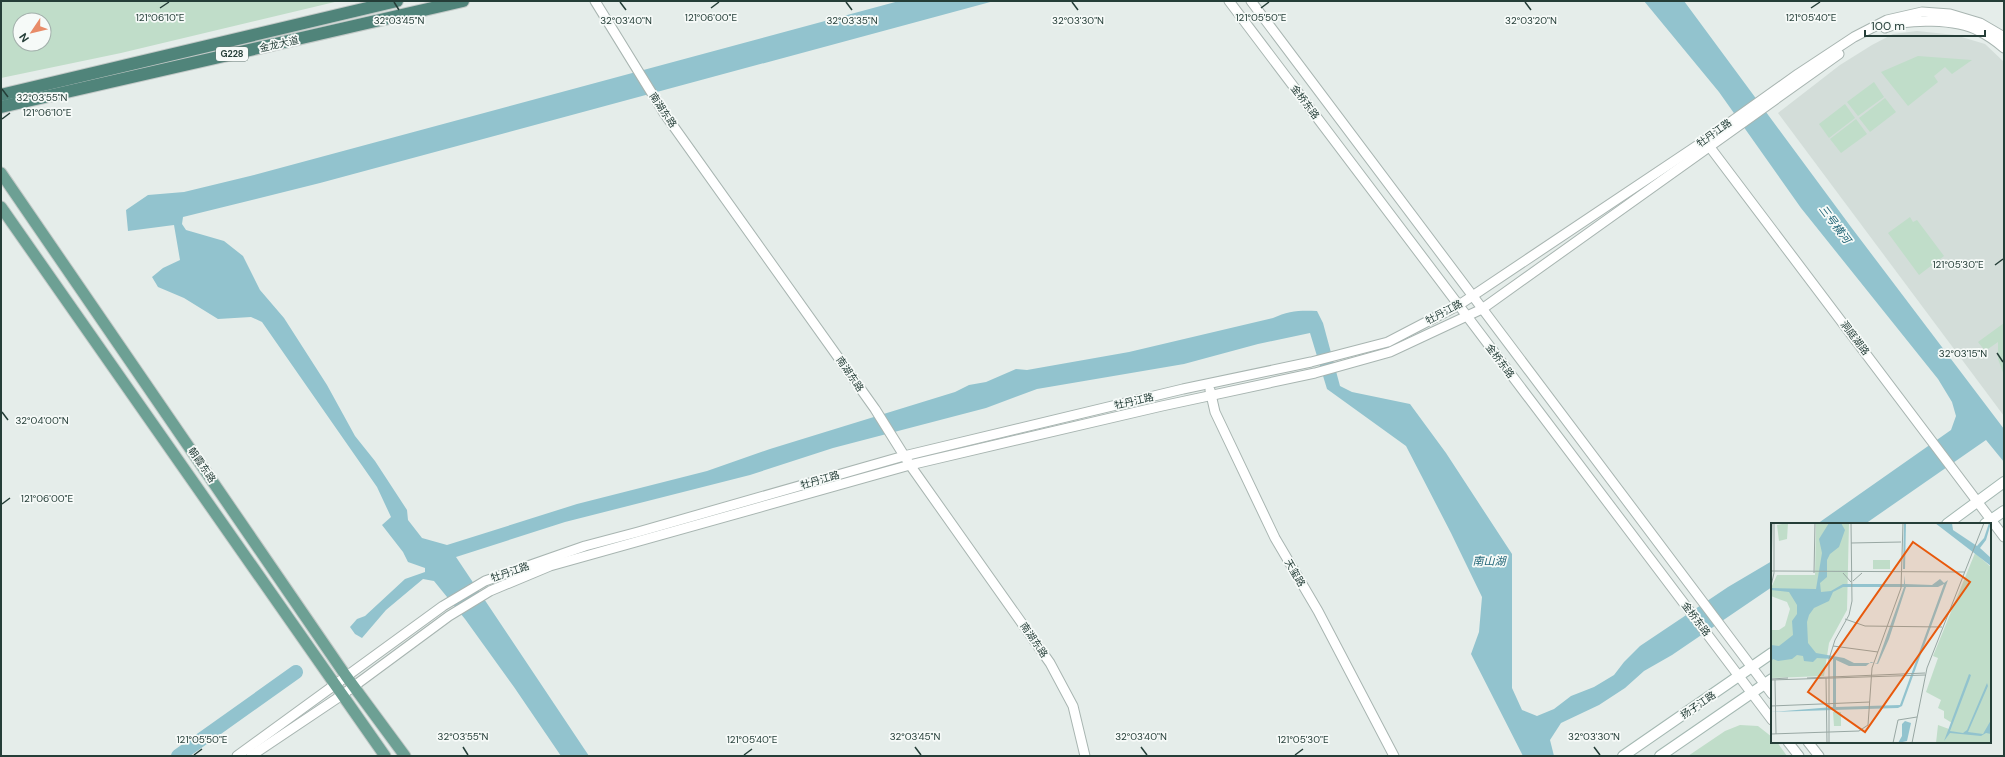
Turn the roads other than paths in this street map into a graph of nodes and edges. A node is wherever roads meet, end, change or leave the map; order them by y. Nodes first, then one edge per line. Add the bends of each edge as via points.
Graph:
1 (397, 1) edge
2 (463, 1) edge
3 (595, 1) edge
4 (1229, 1) edge
5 (1251, 1) edge
6 (2004, 36) edge
7 (2004, 48) edge
8 (1, 94) edge
9 (1766, 101) junction
10 (1, 107) edge
11 (1707, 143) junction
12 (1, 173) edge
13 (1, 207) edge
14 (1473, 295) junction
15 (1458, 305) junction
16 (1482, 308) junction
17 (1466, 316) junction
18 (1210, 384) junction
19 (1211, 396) junction
20 (904, 456) junction
21 (910, 465) junction
22 (2002, 483) edge
23 (1978, 501) junction
24 (2004, 511) edge
25 (1988, 522) edge
26 (1948, 523) edge
27 (1991, 525) edge
28 (2004, 537) edge
29 (1771, 653) edge
30 (1752, 667) junction
31 (346, 676) junction
32 (1738, 677) junction
33 (1768, 682) edge
34 (334, 684) junction
35 (354, 686) junction
36 (1751, 693) junction
37 (342, 694) junction
38 (1771, 719) edge
39 (1789, 743) edge
40 (1809, 743) edge
41 (237, 756) edge
42 (251, 756) edge
43 (386, 756) edge
44 (405, 756) edge
45 (1085, 756) edge
46 (1394, 756) edge
47 (1623, 756) edge
48 (1660, 756) edge
49 (1799, 756) edge
50 (1819, 756) edge

1 - 8 highway, 金龙大道 / G228
2 - 10 highway, 金龙大道 / G228
3 - 20 street, 南湖东路 via 657,102 875,409
4 - 15 street, 金桥东路
5 - 14 street, 金桥东路
6 - 9 street, 牡丹江路 via 1980,23 1950,14 1922,12 1887,20 1854,37
7 - 9 street, 牡丹江路 via 1978,30 1950,23 1919,21 1890,26 1860,40
9 - 11 street, 牡丹江路
11 - 14 street, 牡丹江路
11 - 16 street, 牡丹江路
11 - 23 street, 洞庭湖路
12 - 31 main road, 朝霞东路
13 - 34 main road, 朝霞东路
14 - 15 street, 牡丹江路
14 - 16 street, 金桥东路
15 - 17 street, 金桥东路
15 - 18 street, 牡丹江路 via 1388,342
16 - 17 street, 牡丹江路
16 - 30 street, 金桥东路
17 - 19 street, 牡丹江路 via 1390,352 1315,373
17 - 32 street, 金桥东路
18 - 19 street, 天玺路
18 - 20 street, 牡丹江路
19 - 21 street, 牡丹江路
19 - 46 street, 天玺路 via 1215,412 1275,538 1318,611
20 - 21 street, 南湖东路
20 - 31 street, 牡丹江路 via 585,546 485,581 443,606
21 - 35 street, 牡丹江路 via 550,566 490,591 449,616
21 - 45 street, 南湖东路 via 1050,663 1073,706
22 - 23 main road
23 - 25 street, 洞庭湖路
23 - 26 main road
24 - 25 main road
27 - 28 street, 洞庭湖路
29 - 30 main road, 扬子江路
30 - 32 main road, 扬子江路
30 - 33 street, 金桥东路
31 - 34 street, 牡丹江路
31 - 35 main road, 朝霞东路
32 - 36 street, 金桥东路
32 - 47 main road, 扬子江路
33 - 36 main road, 扬子江路
34 - 37 main road, 朝霞东路
34 - 41 street, 牡丹江路
35 - 37 street, 牡丹江路
35 - 44 main road, 朝霞东路
36 - 38 street, 金桥东路
36 - 48 main road, 扬子江路
37 - 42 street, 牡丹江路
37 - 43 main road, 朝霞东路
39 - 49 street
40 - 50 street

